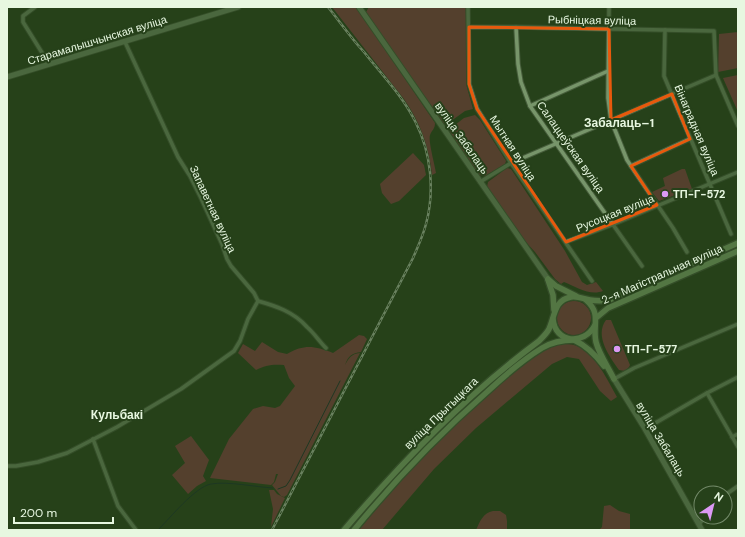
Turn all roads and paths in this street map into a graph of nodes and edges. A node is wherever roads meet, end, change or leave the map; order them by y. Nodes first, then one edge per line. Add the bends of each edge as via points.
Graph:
1 (35, 7) edge
2 (238, 7) edge
3 (360, 7) edge
4 (468, 7) edge
5 (610, 7) edge
6 (468, 27) junction
7 (516, 27) junction
8 (609, 29) junction
9 (665, 30) junction
10 (125, 42) junction
11 (49, 64) junction
12 (608, 71) junction
13 (716, 75) junction
14 (7, 77) edge
15 (672, 94) junction
16 (530, 106) junction
17 (611, 120) junction
18 (738, 126) edge
19 (690, 139) junction
20 (557, 143) junction
21 (511, 163) junction
22 (631, 166) junction
23 (738, 172) edge
24 (480, 182) junction
25 (709, 184) junction
26 (657, 205) junction
27 (614, 224) junction
28 (730, 234) dead end
29 (566, 242) junction
30 (738, 243) edge
31 (738, 251) edge
32 (688, 252) dead end
33 (642, 266) dead end
34 (548, 279) junction
35 (592, 281) dead end
36 (581, 298) junction
37 (258, 300) junction
38 (553, 315) junction
39 (596, 318) junction
40 (738, 324) edge
41 (574, 340) junction
42 (326, 348) dead end
43 (738, 377) edge
44 (614, 379) junction
45 (707, 393) junction
46 (645, 429) junction
47 (738, 434) edge
48 (732, 437) junction
49 (93, 439) junction
50 (738, 447) edge
51 (7, 466) edge
52 (693, 513) edge
53 (136, 530) edge
54 (344, 530) edge
55 (354, 530) edge

1 - 11 street via 23,16 23,22
2 - 10 street, Старамалышчынская вуліца
3 - 24 street, вуліца Забалаць
4 - 6 street, Мытная вуліца
5 - 8 street
6 - 7 street, Рыбніцкая вуліца
6 - 21 street, Мытная вуліца via 469,84 473,100
7 - 8 street, Рыбніцкая вуліца
7 - 16 street, Салаццеўская вуліца via 521,82
8 - 9 street, Рыбніцкая вуліца
8 - 12 street
9 - 13 street, Рыбніцкая вуліца via 714,31
9 - 15 street, Вінаградная вуліца via 664,76
10 - 11 street, Старамалышчынская вуліца
10 - 37 street, Запаветная вуліца via 178,157 201,198 227,259
11 - 14 street, Старамалышчынская вуліца
12 - 16 street
12 - 17 street
13 - 15 street
13 - 18 street
15 - 17 street
15 - 19 street, Вінаградная вуліца
16 - 20 street, Салаццеўская вуліца
17 - 20 street
17 - 22 street
19 - 22 street
19 - 25 street, Вінаградная вуліца
20 - 21 street
20 - 27 street, Салаццеўская вуліца
21 - 24 street
21 - 29 street, Мытная вуліца
22 - 26 street
23 - 25 street, Русоцкая вуліца
24 - 34 street, вуліца Забалаць
25 - 26 street, Русоцкая вуліца
25 - 28 street, Вінаградная вуліца
26 - 27 street, Русоцкая вуліца
26 - 32 street
27 - 29 street, Русоцкая вуліца
27 - 33 street, Салаццеўская вуліца
29 - 35 street, Мытная вуліца
30 - 36 main road, 2-я Магістральная вуліца via 609,300
31 - 39 main road, 2-я Магістральная вуліца via 608,308
34 - 36 main road via 556,286
34 - 38 main road via 553,295
36 - 38 main road via 567,298 560,302
36 - 39 main road via 590,304
37 - 42 street via 296,316
37 - 49 street via 234,351 181,389
38 - 41 main road via 558,332
38 - 54 main road, вуліца Прытыцкага via 549,328 539,341 469,398 377,492
39 - 41 main road via 592,331 581,339
39 - 44 main road via 596,341
40 - 44 street
41 - 44 main road via 595,353
41 - 55 main road, вуліца Прытыцкага via 559,341 542,348 499,382 435,440 382,495
43 - 45 street
44 - 46 street, вуліца Забалаць
45 - 46 street
45 - 48 street
46 - 52 street, вуліца Забалаць
47 - 48 street
48 - 50 street
49 - 51 street via 67,453 38,462
49 - 53 street via 118,506

